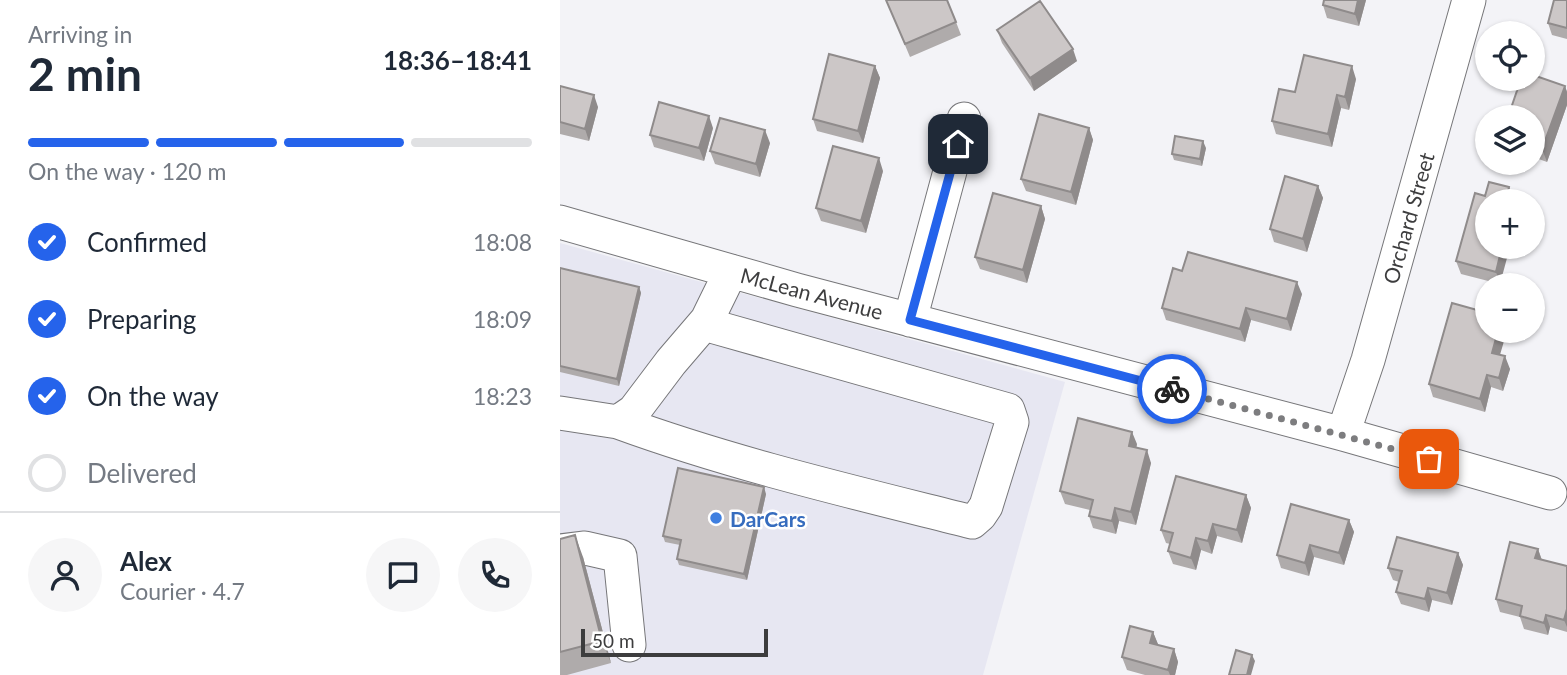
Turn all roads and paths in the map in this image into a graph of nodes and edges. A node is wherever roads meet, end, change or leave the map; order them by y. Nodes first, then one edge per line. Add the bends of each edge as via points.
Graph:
1 (1469, 0) edge
2 (964, 119) dead end
3 (560, 222) edge
4 (731, 271) junction
5 (910, 320) junction
6 (704, 324) junction
7 (560, 413) edge
8 (618, 422) junction
9 (1343, 434) junction
10 (1550, 493) dead end
11 (560, 551) edge
12 (629, 645) dead end

1 - 9 street, Orchard Street
2 - 5 street
3 - 4 street, McLean Avenue
4 - 5 street, McLean Avenue
4 - 6 street
5 - 9 street, McLean Avenue
6 - 8 street via 634,411
6 - 8 street via 1008,410 1012,422 980,515 972,522 846,490 679,444
7 - 8 street
9 - 10 street, McLean Avenue
11 - 12 street via 585,548 620,556

